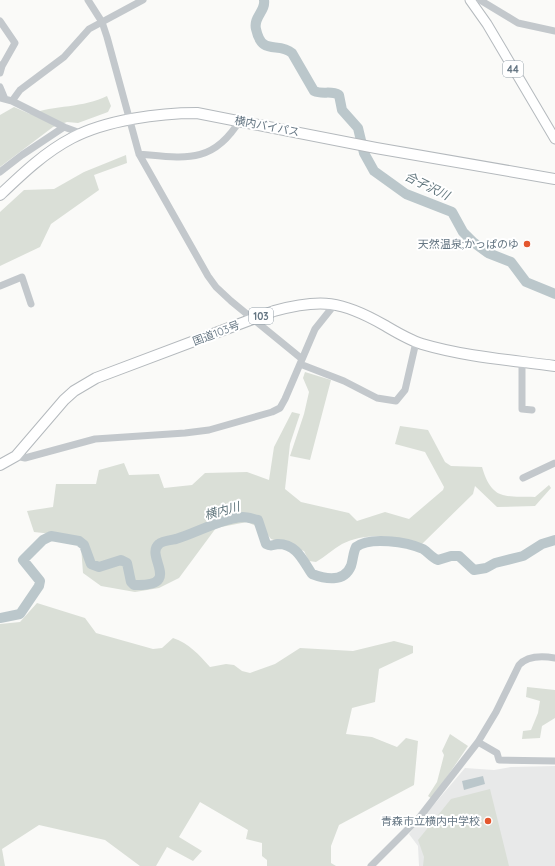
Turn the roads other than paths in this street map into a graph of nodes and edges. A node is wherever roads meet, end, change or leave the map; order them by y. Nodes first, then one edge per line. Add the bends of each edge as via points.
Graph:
1 (88, 0) edge
2 (144, 0) edge
3 (470, 0) edge
4 (480, 0) edge
5 (0, 21) edge
6 (102, 22) junction
7 (555, 31) edge
8 (1, 68) edge
9 (0, 87) edge
10 (6, 99) edge
11 (130, 120) junction
12 (240, 120) junction
13 (64, 127) junction
14 (83, 134) junction
15 (555, 139) edge
16 (139, 154) junction
17 (0, 172) edge
18 (555, 179) edge
19 (0, 195) edge
20 (0, 286) edge
21 (31, 304) dead end
22 (335, 304) junction
23 (252, 319) junction
24 (416, 342) junction
25 (522, 361) junction
26 (301, 362) junction
27 (555, 366) edge
28 (532, 410) dead end
29 (16, 456) junction
30 (555, 463) edge
31 (0, 465) edge
32 (523, 478) dead end
33 (555, 658) edge
34 (478, 742) junction
35 (555, 761) edge
36 (371, 866) edge

1 - 6 street
2 - 6 street
3 - 15 main road, 44
4 - 7 street via 518,23
5 - 8 street via 15,43
6 - 10 street via 89,29 64,56
6 - 11 street
9 - 10 street
10 - 13 street
11 - 12 highway, 横内バイパス via 170,113 197,112
11 - 14 highway, 横内バイパス via 114,122
11 - 16 street
12 - 16 street via 233,132 207,152 180,158
12 - 18 highway, 横内バイパス via 376,148
13 - 14 street
13 - 17 street
14 - 19 highway, 横内バイパス via 58,146
16 - 23 street via 208,276 216,287
20 - 21 street via 22,277
22 - 23 highway, 国道103号 / 103 via 317,302 294,305
22 - 24 highway, 国道103号 / 103 via 362,312
22 - 26 street via 315,329
23 - 26 street
23 - 29 highway, 国道103号 / 103 via 96,378 82,386 64,400
24 - 25 highway, 国道103号 / 103 via 468,355
24 - 26 street via 405,390 396,401 377,398
25 - 27 highway, 国道103号 / 103
25 - 28 street via 522,410
26 - 29 street via 280,408 272,412 209,430 95,439 25,458
29 - 31 highway, 国道103号 / 103
30 - 32 street
33 - 34 street via 541,656 522,661
34 - 35 street via 497,753 499,760
34 - 36 street via 420,818

